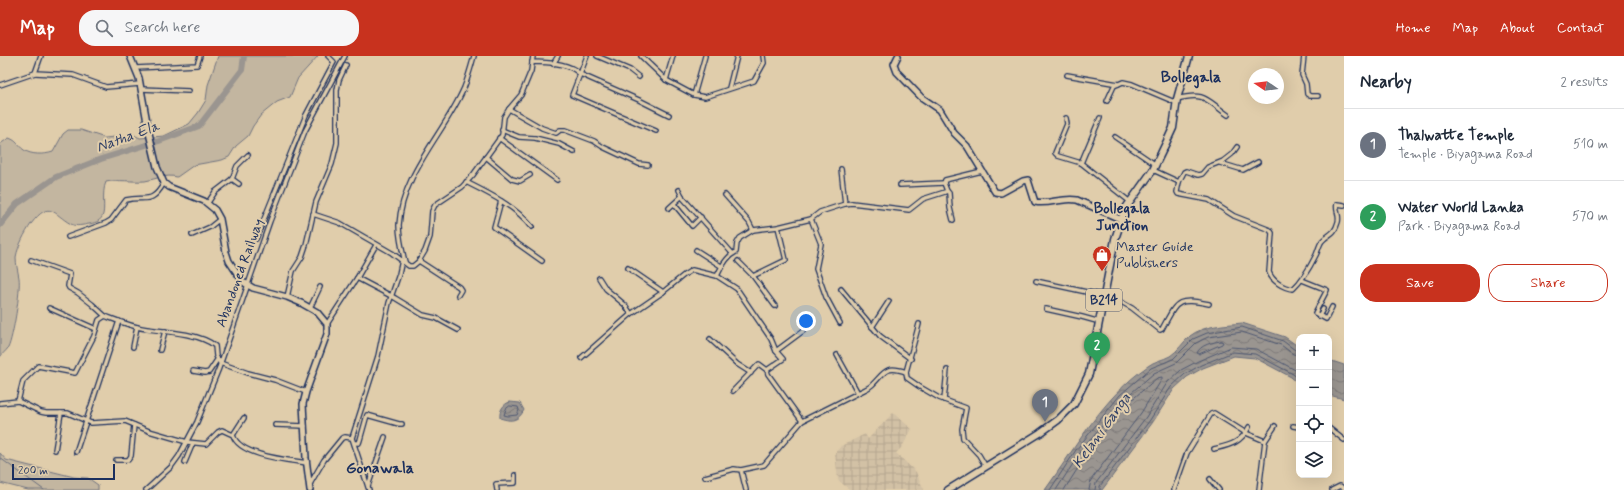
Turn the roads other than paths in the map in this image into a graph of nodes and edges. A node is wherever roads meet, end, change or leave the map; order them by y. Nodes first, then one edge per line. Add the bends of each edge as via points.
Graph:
1 (41, 56) edge
2 (130, 56) edge
3 (200, 56) edge
4 (328, 56) edge
5 (345, 56) edge
6 (474, 56) edge
7 (533, 56) edge
8 (558, 56) edge
9 (586, 56) edge
10 (597, 56) edge
11 (641, 56) edge
12 (673, 56) edge
13 (705, 56) edge
14 (738, 56) edge
15 (763, 56) edge
16 (898, 56) edge
17 (1189, 56) edge
18 (1304, 56) edge
19 (532, 62) junction
20 (553, 64) junction
21 (346, 65) dead end
22 (136, 68) junction
23 (35, 73) junction
24 (580, 74) junction
25 (1067, 75) dead end
26 (639, 77) dead end
27 (666, 80) junction
28 (1118, 84) junction
29 (0, 85) edge
30 (141, 87) junction
31 (730, 88) junction
32 (189, 91) dead end
33 (694, 95) junction
34 (1318, 96) dead end
35 (1107, 101) dead end
36 (1177, 101) junction
37 (509, 109) junction
38 (669, 115) dead end
39 (1228, 115) dead end
40 (1066, 118) dead end
41 (1100, 118) dead end
42 (502, 130) junction
43 (656, 131) dead end
44 (1115, 137) dead end
45 (499, 138) junction
46 (1238, 147) dead end
47 (574, 152) dead end
48 (248, 155) dead end
49 (486, 157) junction
50 (1258, 162) dead end
51 (1081, 163) junction
52 (1220, 163) junction
53 (648, 165) dead end
54 (1155, 168) junction
55 (841, 169) dead end
56 (982, 171) junction
57 (530, 175) dead end
58 (232, 179) junction
59 (557, 180) dead end
60 (164, 182) junction
61 (466, 182) junction
62 (1179, 182) junction
63 (944, 183) junction
64 (239, 184) dead end
65 (900, 185) dead end
66 (679, 190) dead end
67 (947, 191) junction
68 (725, 195) dead end
69 (682, 196) junction
70 (502, 201) junction
71 (1129, 201) junction
72 (208, 204) junction
73 (674, 204) junction
74 (845, 204) junction
75 (1344, 205) edge
76 (669, 208) dead end
77 (313, 214) junction
78 (701, 217) junction
79 (220, 219) junction
80 (811, 219) junction
81 (1120, 219) junction
82 (953, 220) dead end
83 (532, 227) dead end
84 (778, 227) junction
85 (753, 230) junction
86 (192, 235) dead end
87 (68, 237) dead end
88 (256, 239) dead end
89 (376, 245) junction
90 (696, 250) dead end
91 (732, 253) junction
92 (31, 260) dead end
93 (403, 261) junction
94 (420, 261) junction
95 (542, 261) dead end
96 (738, 261) dead end
97 (721, 266) junction
98 (628, 268) dead end
99 (717, 276) junction
100 (753, 276) junction
101 (357, 278) junction
102 (599, 278) dead end
103 (1302, 280) junction
104 (1036, 281) dead end
105 (247, 285) junction
106 (320, 287) dead end
107 (841, 289) dead end
108 (663, 292) junction
109 (458, 295) dead end
110 (391, 296) junction
111 (287, 297) junction
112 (1105, 298) junction
113 (890, 300) dead end
114 (1209, 304) dead end
115 (775, 306) dead end
116 (1332, 307) dead end
117 (49, 308) dead end
118 (310, 308) junction
119 (1046, 309) dead end
120 (1323, 309) dead end
121 (632, 314) junction
122 (105, 316) junction
123 (1319, 316) junction
124 (119, 321) junction
125 (1100, 322) junction
126 (840, 323) dead end
127 (327, 324) junction
128 (919, 324) dead end
129 (137, 327) junction
130 (872, 327) junction
131 (96, 329) junction
132 (458, 330) dead end
133 (165, 331) junction
134 (803, 331) dead end
135 (710, 339) dead end
136 (132, 347) dead end
137 (160, 350) dead end
138 (776, 351) junction
139 (837, 355) dead end
140 (581, 358) dead end
141 (911, 359) junction
142 (219, 361) junction
143 (767, 370) junction
144 (947, 370) dead end
145 (193, 371) dead end
146 (906, 372) junction
147 (751, 373) junction
148 (733, 390) dead end
149 (306, 392) junction
150 (858, 393) junction
151 (944, 400) junction
152 (18, 401) junction
153 (0, 403) edge
154 (61, 413) junction
155 (244, 418) dead end
156 (85, 421) junction
157 (802, 421) junction
158 (402, 424) dead end
159 (134, 425) junction
160 (275, 425) dead end
161 (305, 426) junction
162 (1275, 426) dead end
163 (1293, 426) dead end
164 (1296, 426) edge
165 (1249, 427) dead end
166 (1332, 430) edge
167 (1246, 434) junction
168 (232, 435) junction
169 (385, 437) dead end
170 (352, 438) junction
171 (1344, 440) edge
172 (1265, 441) junction
173 (187, 442) junction
174 (193, 443) junction
175 (354, 443) junction
176 (1214, 449) dead end
177 (55, 450) dead end
178 (76, 452) dead end
179 (116, 460) dead end
180 (185, 462) dead end
181 (307, 463) junction
182 (986, 467) junction
183 (741, 470) junction
184 (515, 475) dead end
185 (705, 477) dead end
186 (1210, 478) dead end
187 (310, 487) edge
188 (368, 488) edge
189 (146, 490) edge
190 (497, 490) edge
191 (746, 490) edge
192 (948, 490) edge
193 (1174, 490) edge
194 (1219, 490) edge
195 (1259, 490) edge
196 (1332, 490) edge
197 (1344, 490) edge

1 - 23 street
2 - 22 street
3 - 22 street via 197,65
4 - 88 street via 334,62 306,115
5 - 105 street, Abandoned Railway via 305,131
6 - 93 street via 464,88 408,188 399,225
7 - 19 street
8 - 20 street
9 - 24 street
10 - 26 street via 630,70
11 - 27 street
12 - 27 street
13 - 33 street
14 - 31 street
15 - 31 street via 764,63 754,81
16 - 56 street via 894,64 897,72 921,97 940,110
17 - 36 main road, B214
18 - 34 street via 1302,75 1307,94
19 - 20 street
19 - 37 street via 521,95
20 - 24 street via 575,69
21 - 77 street via 337,90 337,143
22 - 30 street
23 - 29 street
23 - 30 street via 73,75 106,87
24 - 38 street
24 - 43 street via 572,95
25 - 28 street
27 - 33 street
28 - 35 street via 1114,86
28 - 36 street via 1132,84
30 - 32 street
30 - 60 street via 157,167
31 - 33 street via 705,97
36 - 39 street via 1191,95 1204,97
36 - 54 main road, B214 via 1173,128
37 - 42 street via 504,117
37 - 53 street via 542,128 556,133 565,130 594,141 633,162
40 - 51 street via 1067,124 1055,153
41 - 51 street
42 - 45 street
42 - 47 street via 519,137 559,144
44 - 54 street
45 - 49 street
45 - 59 street
46 - 52 street
48 - 58 street via 237,166
49 - 57 street via 512,179 520,181
49 - 61 street
50 - 52 street via 1243,170
51 - 71 street
52 - 62 street via 1208,167 1198,175 1186,171
54 - 62 street
54 - 71 main road, B214
55 - 74 street
56 - 63 street via 945,180
56 - 81 street via 992,189 998,194 1028,180 1035,202 1072,199
58 - 64 street
58 - 72 street via 215,192
60 - 72 street via 169,187
60 - 87 street via 152,197 144,200 126,200 111,220
61 - 70 street
61 - 94 street via 435,205 432,211 430,237
62 - 103 street via 1178,194 1209,200 1234,216 1270,230 1270,276 1283,287 1293,289
63 - 65 street
63 - 67 street
66 - 69 street
67 - 74 street via 923,199 909,210
67 - 82 street
68 - 85 street
69 - 73 street
69 - 78 street
70 - 83 street via 525,218
70 - 95 street via 494,227
71 - 81 main road, B214
72 - 79 street
73 - 76 street
73 - 78 street via 692,226
74 - 80 street via 820,212
75 - 103 street via 1337,204 1338,221 1335,229 1323,240
77 - 89 street via 340,223
77 - 111 street via 306,245 294,271
78 - 91 street
79 - 86 street
79 - 105 street via 229,261 236,274
80 - 84 street
80 - 126 street via 821,244 816,269 826,297
81 - 112 main road, B214
84 - 85 street
84 - 100 street via 786,260
85 - 91 street via 740,238 736,252
89 - 93 street
89 - 101 street
90 - 97 street
91 - 97 street
92 - 122 street via 70,274 69,288 83,296
93 - 94 street via 409,266
93 - 110 street
94 - 109 street via 459,287 461,290
96 - 100 street
97 - 99 street
98 - 108 street
99 - 108 street via 692,270
99 - 138 street via 737,289 771,339
100 - 115 street
101 - 110 street
101 - 127 street
102 - 121 street via 606,290
103 - 123 street via 1327,290 1316,311
104 - 112 street
105 - 111 street
105 - 142 street, Abandoned Railway
106 - 118 street
107 - 130 street
108 - 121 street
110 - 132 street via 423,315 436,318
110 - 170 street via 378,356
111 - 118 street
112 - 114 street via 1132,308 1160,330 1179,302 1188,300
112 - 125 main road, B214
113 - 130 street
116 - 123 street via 1326,319
117 - 131 street
118 - 127 street
119 - 125 street
120 - 123 street
121 - 140 street
122 - 124 street
122 - 131 street via 99,320
124 - 129 street
124 - 156 street
125 - 182 main road, B214 via 1089,374 1074,404 1058,420
127 - 149 street via 328,332
128 - 141 street
129 - 133 street
129 - 136 street
130 - 141 street
131 - 152 street via 76,372 38,366 23,380
133 - 137 street
133 - 142 street via 185,334 214,344
134 - 138 street
135 - 147 street via 737,364
138 - 143 street via 782,359
139 - 150 street
141 - 146 street
142 - 145 street via 209,372
142 - 149 street
142 - 173 street, Abandoned Railway
143 - 147 street via 759,364
143 - 157 street
144 - 151 street
146 - 150 street via 897,369 884,372 868,388
146 - 151 street via 911,382
147 - 148 street
149 - 161 street via 303,407
150 - 157 street
151 - 182 street via 966,408 963,438 979,454
152 - 153 street
152 - 154 street via 40,412
154 - 156 street via 68,413
154 - 177 street
155 - 168 street
156 - 159 street via 121,421
156 - 178 street
157 - 183 street via 764,465
158 - 175 street via 367,415 359,443
159 - 173 street
159 - 179 street via 131,456 128,460
160 - 161 street
161 - 181 street
162 - 172 street
163 - 164 street
165 - 167 street
166 - 171 street
167 - 172 street
167 - 176 street via 1234,444
167 - 193 street via 1214,413 1211,414 1186,453
168 - 174 street via 222,430 206,444
168 - 181 street via 239,446 262,455
169 - 188 street
170 - 175 street
170 - 187 street via 342,438 324,460
172 - 195 street
173 - 174 street
173 - 189 street, Abandoned Railway via 171,467
174 - 180 street
175 - 188 street
181 - 187 street
182 - 192 main road, B214
183 - 185 street via 734,468
183 - 191 street
184 - 190 street via 515,483 496,484
186 - 194 street
196 - 197 street via 1340,486

